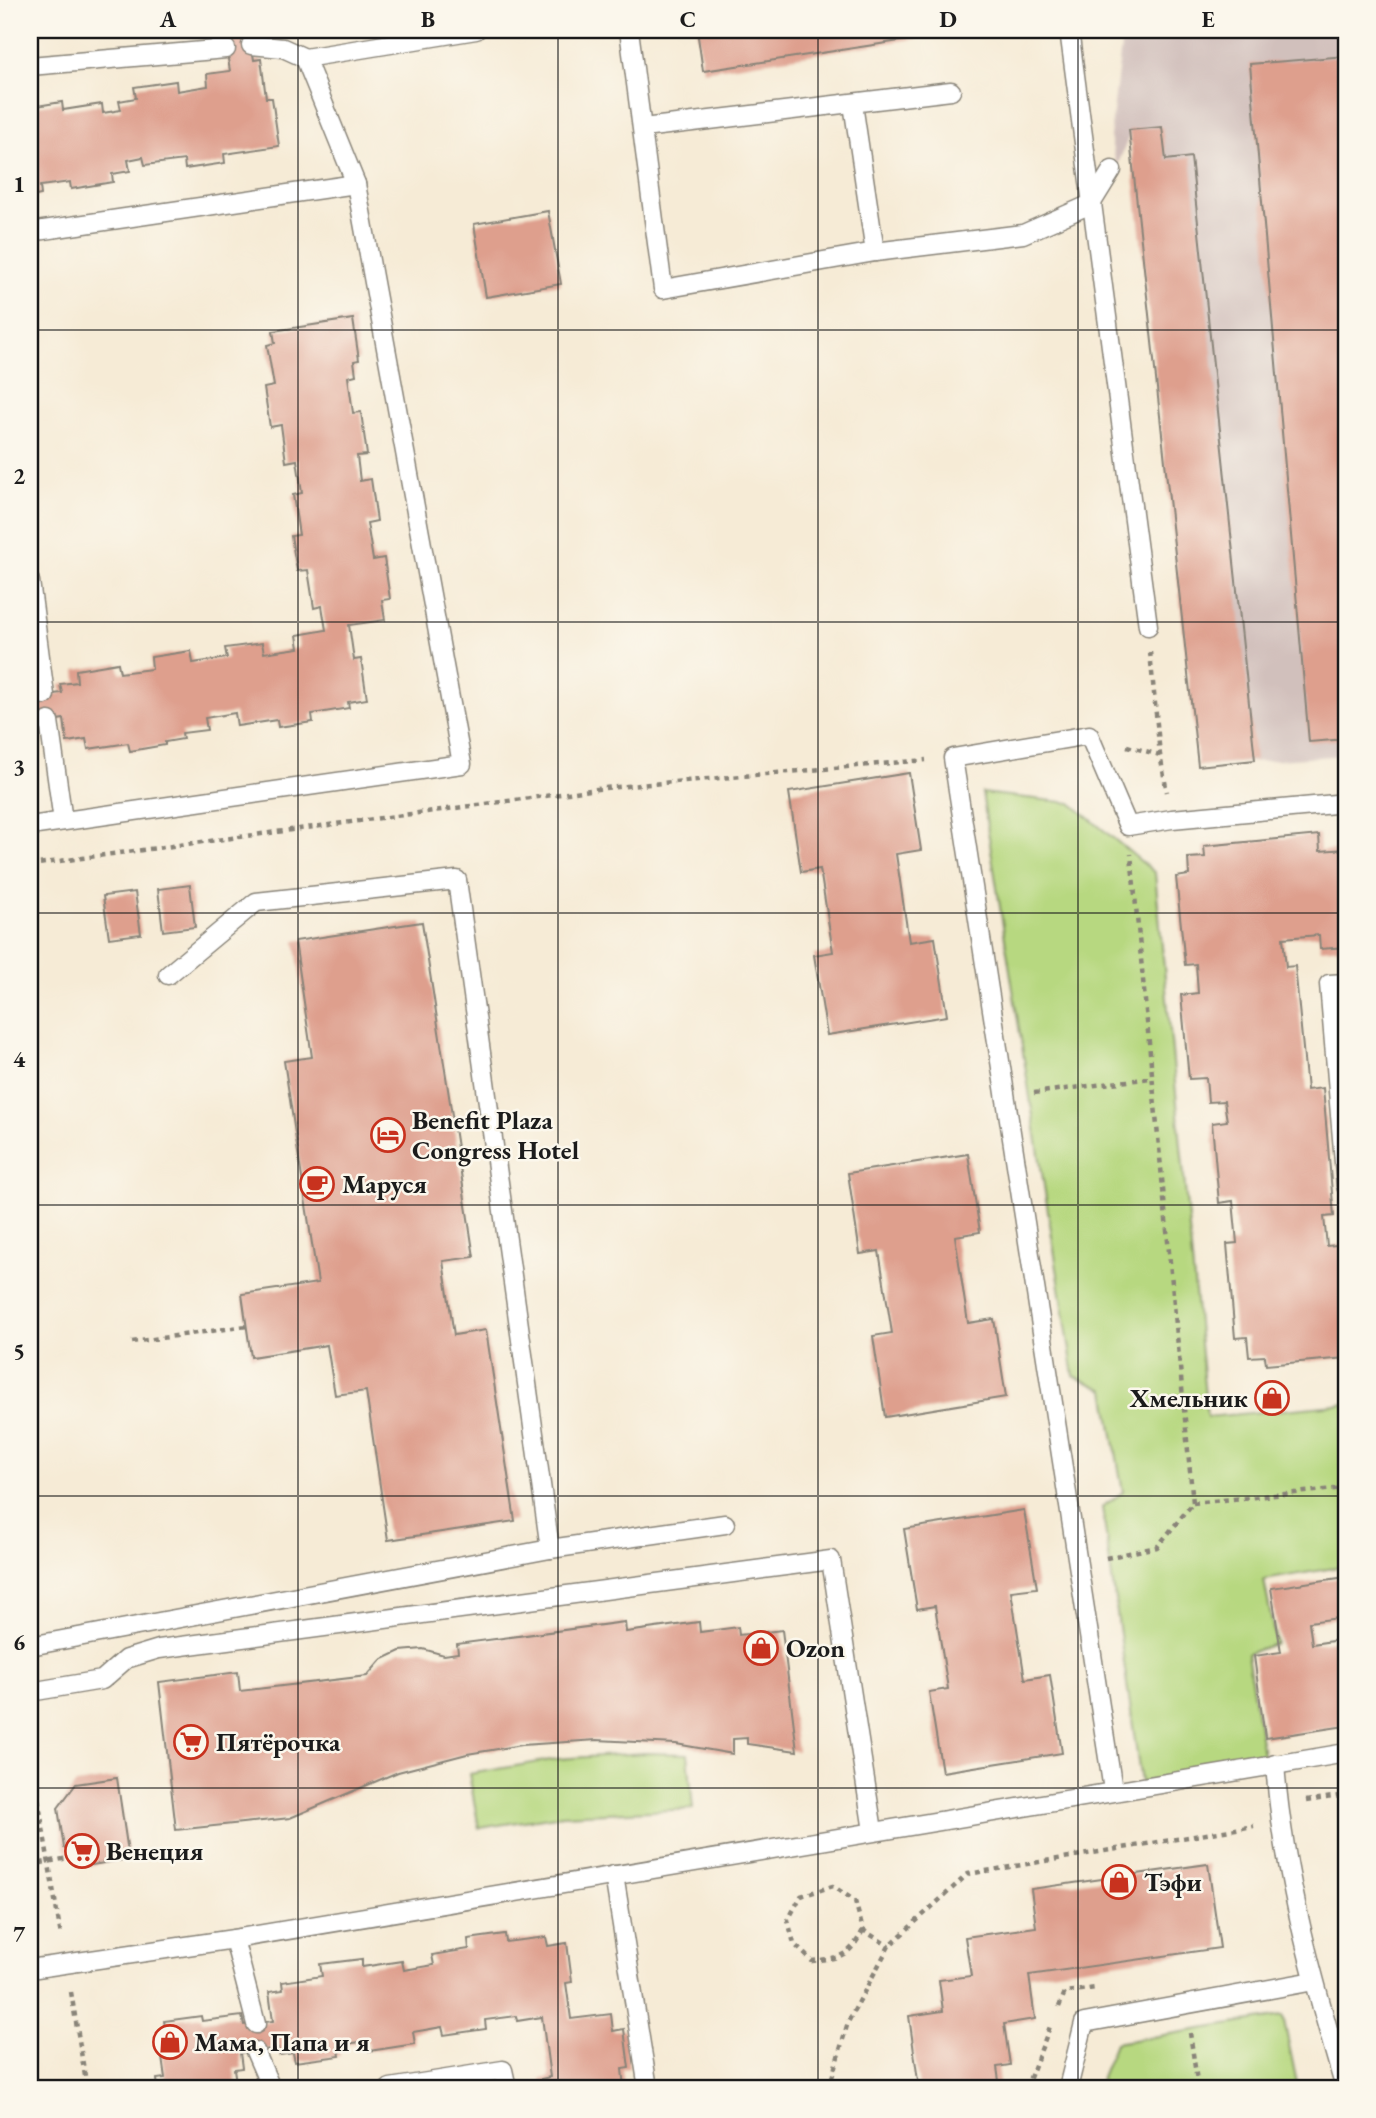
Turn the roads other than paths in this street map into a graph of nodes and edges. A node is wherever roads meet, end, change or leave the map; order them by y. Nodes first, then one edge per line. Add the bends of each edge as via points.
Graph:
1 (476, 30) edge
2 (629, 30) edge
3 (1069, 30) edge
4 (251, 45) dead end
5 (226, 49) dead end
6 (305, 58) junction
7 (30, 66) edge
8 (951, 91) dead end
9 (853, 104) junction
10 (643, 128) junction
11 (1112, 170) dead end
12 (356, 184) junction
13 (1091, 204) junction
14 (30, 232) edge
15 (875, 252) junction
16 (30, 581) edge
17 (1148, 626) road end
18 (45, 695) dead end
19 (49, 721) dead end
20 (1346, 803) edge
21 (63, 821) junction
22 (30, 826) edge
23 (168, 975) dead end
24 (1346, 983) edge
25 (1346, 1186) edge
26 (725, 1524) dead end
27 (550, 1549) junction
28 (30, 1646) edge
29 (30, 1692) edge
30 (1346, 1753) edge
31 (1275, 1764) junction
32 (1113, 1790) junction
33 (873, 1831) junction
34 (614, 1875) junction
35 (234, 1939) junction
36 (30, 1969) edge
37 (1314, 1981) junction
38 (256, 2024) dead end
39 (255, 2051) dead end
40 (271, 2088) edge
41 (390, 2088) edge
42 (507, 2088) edge
43 (648, 2088) edge
44 (1068, 2088) edge
45 (1345, 2088) edge

1 - 6 lane
2 - 10 lane
3 - 13 lane
4 - 6 lane via 283,48
5 - 7 lane
6 - 12 lane
8 - 9 lane
9 - 10 lane
9 - 15 lane
10 - 15 lane via 663,289
11 - 13 lane
12 - 14 lane
12 - 21 lane via 462,764
13 - 15 lane via 1023,234
13 - 17 lane
16 - 18 lane
19 - 21 lane
20 - 32 lane via 1128,826 1089,736 953,758
21 - 22 lane
23 - 27 lane via 256,902 457,880
24 - 25 lane via 1329,984
26 - 27 lane
27 - 28 lane
29 - 33 lane via 102,1679 126,1659 159,1649 831,1560
30 - 31 lane
31 - 32 lane
31 - 37 lane via 1278,1805
32 - 33 lane
33 - 34 lane
34 - 35 lane
34 - 43 lane
35 - 36 lane
35 - 38 lane
37 - 44 lane via 1084,2023
37 - 45 lane
39 - 40 lane
41 - 42 lane via 503,2070

